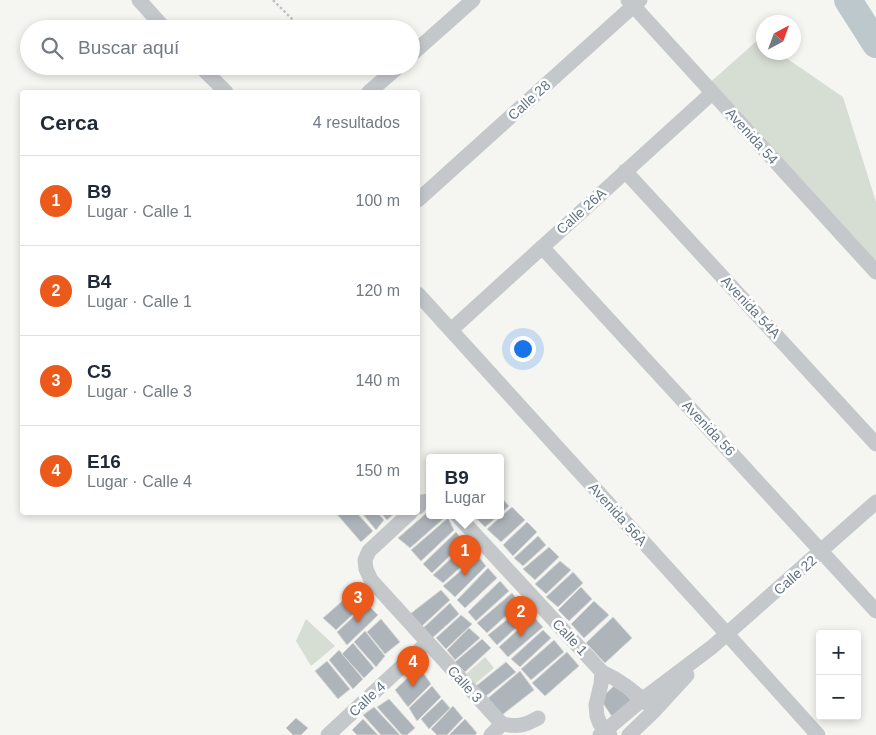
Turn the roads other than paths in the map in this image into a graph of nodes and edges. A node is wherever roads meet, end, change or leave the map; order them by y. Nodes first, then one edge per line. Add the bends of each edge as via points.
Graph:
1 (138, 0) edge
2 (473, 0) edge
3 (634, 2) edge
4 (157, 20) edge
5 (420, 47) edge
6 (209, 75) edge
7 (389, 75) edge
8 (224, 90) edge
9 (371, 90) edge
10 (712, 93) junction
11 (625, 171) junction
12 (420, 198) edge
13 (542, 246) junction
14 (876, 272) edge
15 (420, 296) edge
16 (451, 330) junction
17 (876, 444) edge
18 (876, 502) edge
19 (408, 515) edge
20 (461, 519) edge
21 (822, 551) junction
22 (876, 611) edge
23 (727, 634) junction
24 (427, 642) junction
25 (712, 647) junction
26 (602, 672) junction
27 (643, 700) junction
28 (655, 710) junction
29 (538, 718) dead end
30 (497, 730) edge
31 (605, 733) edge
32 (328, 735) edge
33 (629, 735) edge
34 (818, 735) edge

1 - 4 street
2 - 5 street
3 - 10 street, Avenida 54
3 - 12 street, Calle 28
6 - 8 street
7 - 9 street
10 - 11 street, Calle 26A
10 - 14 street, Avenida 54
11 - 13 street, Calle 26A
11 - 17 street, Avenida 54A
13 - 16 street, Calle 26A
13 - 21 street, Avenida 56
15 - 16 street, Avenida 56A
16 - 23 street, Avenida 56A
18 - 21 street, Calle 22
19 - 24 street, Calle 3 via 369,551 366,569 371,580
20 - 26 street, Calle 1
21 - 22 street, Avenida 56
21 - 23 street, Calle 22
23 - 25 street, Calle 22
23 - 34 street, Avenida 56A
24 - 30 street, Calle 3
24 - 32 street, Calle 4
25 - 27 street, Calle 22
25 - 28 street, Calle 22
26 - 27 street, Calle 1 via 628,686
26 - 31 street via 596,705
27 - 28 street, Calle 1
27 - 31 street, Calle 22
28 - 33 street, Calle 22
29 - 30 street, Calle 3 via 527,724

